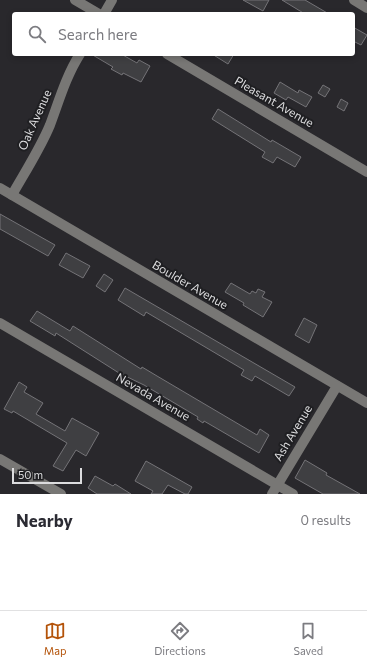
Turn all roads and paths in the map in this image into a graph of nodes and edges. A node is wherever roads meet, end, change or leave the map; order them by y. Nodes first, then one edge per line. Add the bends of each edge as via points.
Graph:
1 (75, 0) edge
2 (112, 0) edge
3 (354, 0) edge
4 (367, 8) edge
5 (96, 12) edge
6 (105, 12) edge
7 (79, 56) edge
8 (170, 56) edge
9 (367, 172) edge
10 (0, 188) edge
11 (12, 195) junction
12 (0, 323) edge
13 (337, 386) junction
14 (367, 403) edge
15 (0, 459) edge
16 (277, 485) junction
17 (61, 494) edge
18 (272, 494) edge
19 (293, 494) edge

1 - 5 street
2 - 6 street
3 - 4 street
7 - 11 street, Oak Avenue via 66,81 50,126
8 - 9 street, Pleasant Avenue
10 - 11 street, Boulder Avenue
11 - 13 street, Boulder Avenue
12 - 16 street, Nevada Avenue
13 - 14 street, Boulder Avenue
13 - 16 street, Ash Avenue
15 - 17 street
16 - 18 street, Ash Avenue
16 - 19 street, Nevada Avenue

